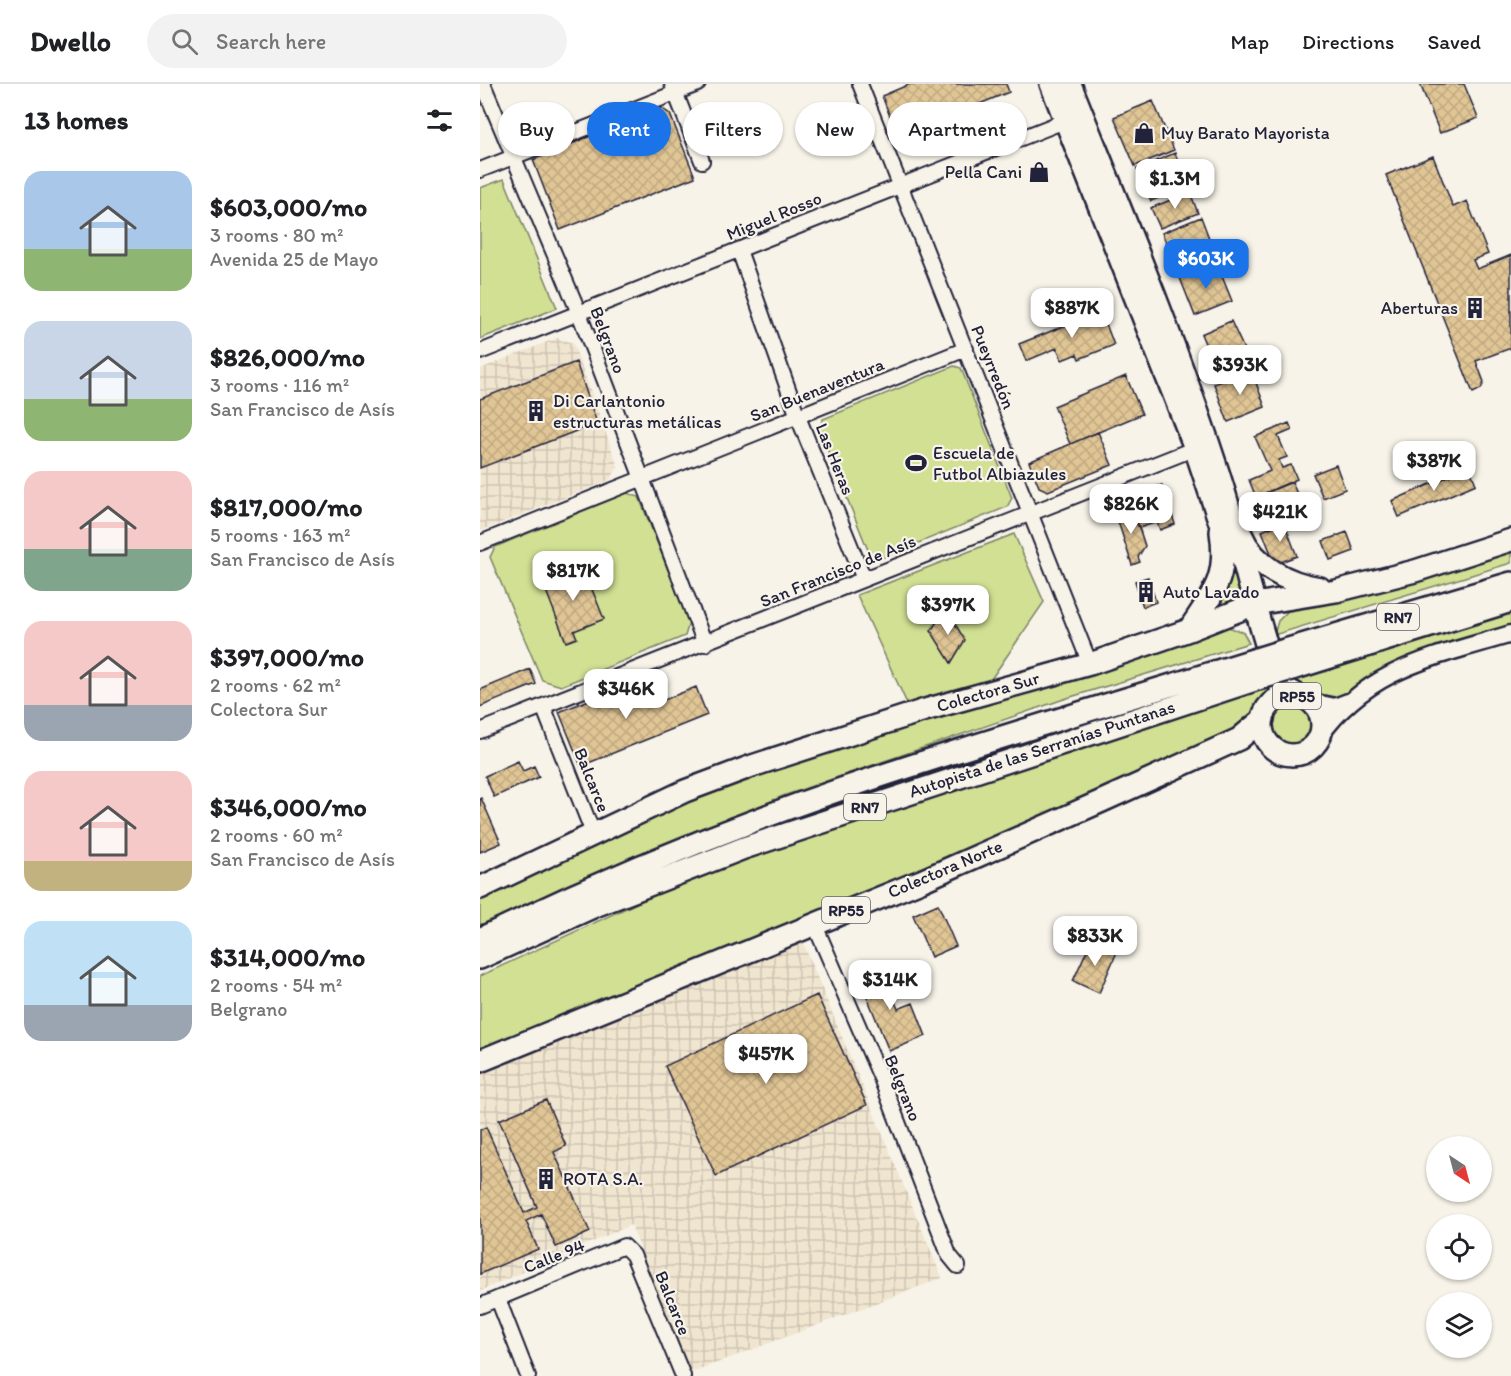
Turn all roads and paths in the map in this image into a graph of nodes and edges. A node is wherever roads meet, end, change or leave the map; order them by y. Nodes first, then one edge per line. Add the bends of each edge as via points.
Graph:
1 (483, 84) edge
2 (698, 84) edge
3 (860, 84) edge
4 (1051, 84) edge
5 (1070, 84) edge
6 (674, 88) edge
7 (1074, 118) junction
8 (514, 157) junction
9 (702, 161) dead end
10 (480, 170) edge
11 (901, 186) junction
12 (739, 250) junction
13 (579, 313) junction
14 (966, 349) junction
15 (480, 352) edge
16 (798, 417) junction
17 (1202, 445) junction
18 (641, 479) junction
19 (1031, 513) junction
20 (1227, 523) junction
21 (1511, 540) edge
22 (480, 543) edge
23 (864, 579) junction
24 (1511, 584) edge
25 (1336, 591) junction
26 (1511, 601) edge
27 (1255, 604) junction
28 (1189, 630) junction
29 (1511, 634) edge
30 (705, 644) junction
31 (1090, 664) junction
32 (1272, 665) junction
33 (1306, 699) junction
34 (1349, 702) junction
35 (543, 706) junction
36 (1265, 713) junction
37 (480, 731) edge
38 (1319, 737) junction
39 (1208, 752) junction
40 (1281, 752) junction
41 (593, 833) junction
42 (480, 888) edge
43 (586, 891) junction
44 (814, 923) junction
45 (480, 933) edge
46 (480, 939) edge
47 (480, 958) edge
48 (480, 1061) edge
49 (624, 1246) joint
50 (958, 1266) dead end
51 (498, 1299) junction
52 (480, 1306) edge
53 (528, 1376) edge
54 (683, 1376) edge

1 - 8 street, Belgrano
2 - 6 street
3 - 11 street, Pueyrredón
4 - 7 main road, RP55
5 - 7 main road, RP55
6 - 8 street
6 - 9 street
7 - 11 street, Miguel Rosso
7 - 17 main road, RP55
8 - 10 street
8 - 13 street, Belgrano
11 - 12 street, Miguel Rosso
11 - 14 street, Pueyrredón
12 - 13 street, Miguel Rosso
12 - 16 street, Las Heras
13 - 15 street, Miguel Rosso
13 - 18 street, Belgrano
14 - 16 street, San Buenaventura
14 - 19 street, Pueyrredón
16 - 18 street, San Buenaventura
16 - 23 street, Las Heras
17 - 19 street, San Francisco de Asís
17 - 20 main road, RP55
18 - 22 street, San Buenaventura
18 - 30 street, Belgrano
19 - 23 street, San Francisco de Asís
19 - 31 street, Pueyrredón
20 - 25 main road via 1269,569 1302,586
20 - 27 main road, RP55
20 - 28 main road via 1223,572
21 - 25 main road, Colectora Sur
23 - 30 street, San Francisco de Asís
24 - 32 main road, Autopista de las Serranías Puntanas / RN7
25 - 27 main road, Colectora Sur
26 - 32 main road, Autopista de las Serranías Puntanas / RN7
27 - 28 main road, Colectora Sur
27 - 32 main road, RP55
28 - 31 main road, Colectora Sur
29 - 34 street via 1396,670 1370,684
30 - 35 street, San Francisco de Asís
31 - 41 main road, Colectora Sur via 925,710 752,766
32 - 33 main road, RP55 via 1280,685
32 - 36 main road, RP55 via 1275,688
32 - 43 main road, Autopista de las Serranías Puntanas / RN7 via 836,791
32 - 47 main road, Autopista de las Serranías Puntanas / RN7 via 744,848
33 - 34 street via 1335,707
33 - 36 main road, RP55 via 1285,696
33 - 38 main road, RP55 via 1321,719
34 - 38 street
35 - 37 street, San Francisco de Asís
35 - 41 street, Balcarce
36 - 39 main road, Colectora Norte / RP55 via 1239,739
36 - 40 main road, RP55 via 1264,736
38 - 40 main road, RP55 via 1306,751
39 - 40 main road, Colectora Norte / RP55
39 - 44 main road, Colectora Norte / RP55 via 921,880
41 - 42 main road, Colectora Sur
43 - 45 main road
43 - 46 main road, Autopista de las Serranías Puntanas / RN7
44 - 48 main road, Colectora Norte / RP55
44 - 50 street, Belgrano via 881,1078 949,1254
49 - 51 street, Calle 94
49 - 54 street, Balcarce via 633,1255
51 - 52 street, Calle 94
51 - 53 street

